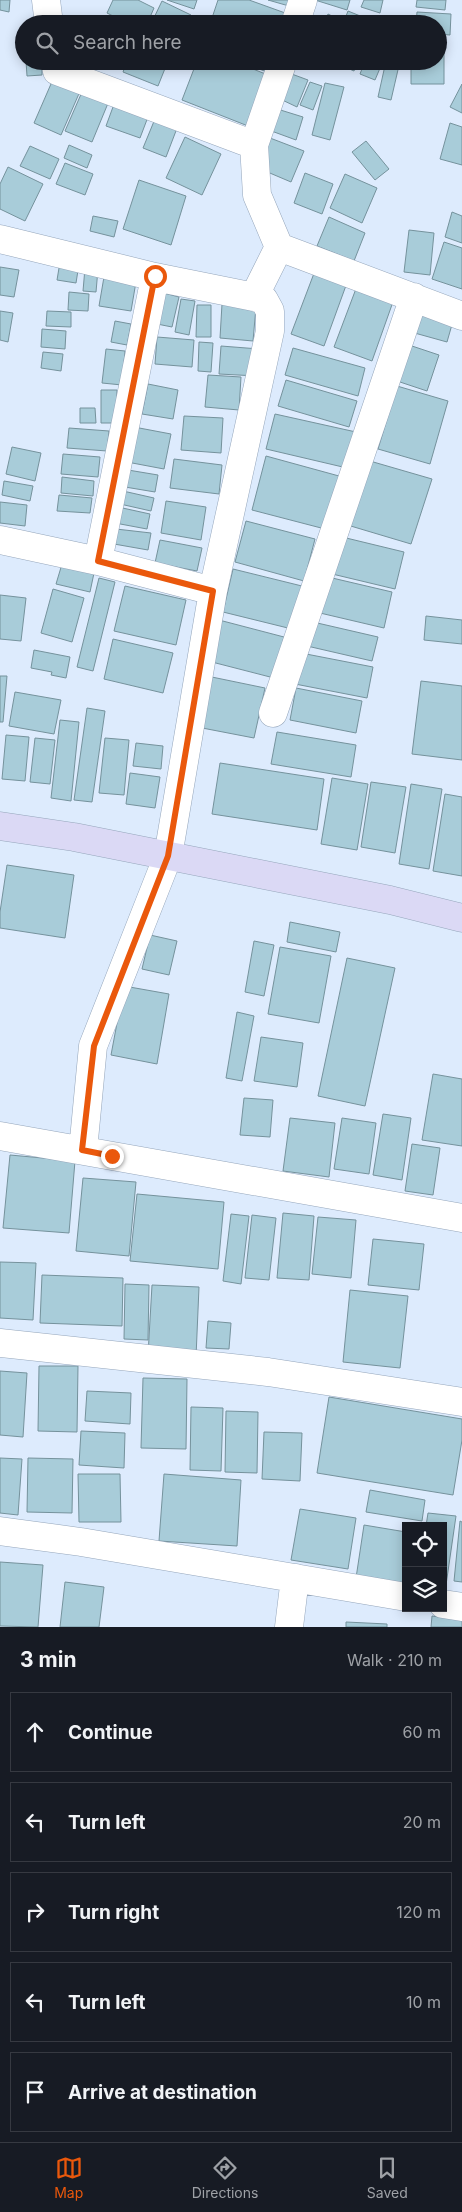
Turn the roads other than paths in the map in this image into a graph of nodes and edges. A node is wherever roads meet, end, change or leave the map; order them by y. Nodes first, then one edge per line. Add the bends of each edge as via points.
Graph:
1 (46, 0) edge
2 (304, 0) edge
3 (48, 15) edge
4 (298, 15) edge
5 (57, 70) edge
6 (280, 70) edge
7 (254, 145) junction
8 (0, 239) edge
9 (279, 247) junction
10 (155, 276) junction
11 (254, 297) junction
12 (414, 297) junction
13 (462, 316) edge
14 (0, 540) edge
15 (98, 561) junction
16 (213, 591) junction
17 (273, 713) dead end
18 (0, 826) edge
19 (168, 856) junction
20 (462, 918) edge
21 (0, 1136) edge
22 (82, 1150) junction
23 (462, 1218) edge
24 (0, 1343) edge
25 (462, 1402) edge
26 (0, 1531) edge
27 (295, 1578) junction
28 (402, 1596) edge
29 (447, 1605) edge
30 (462, 1607) edge
31 (289, 1627) edge

1 - 3 street
2 - 4 street
5 - 7 street
6 - 7 street
7 - 9 street via 257,195
8 - 10 street
9 - 11 street
9 - 12 street
10 - 11 street
10 - 15 street
11 - 16 street via 264,300 270,311 270,331
12 - 13 street
12 - 17 street
14 - 15 street
15 - 16 street
16 - 19 street
18 - 19 main road via 74,836
19 - 20 main road via 390,900
19 - 22 street via 94,1046
21 - 22 street
22 - 23 street
24 - 25 street via 268,1372
26 - 27 street
27 - 28 street
27 - 31 street
29 - 30 street

